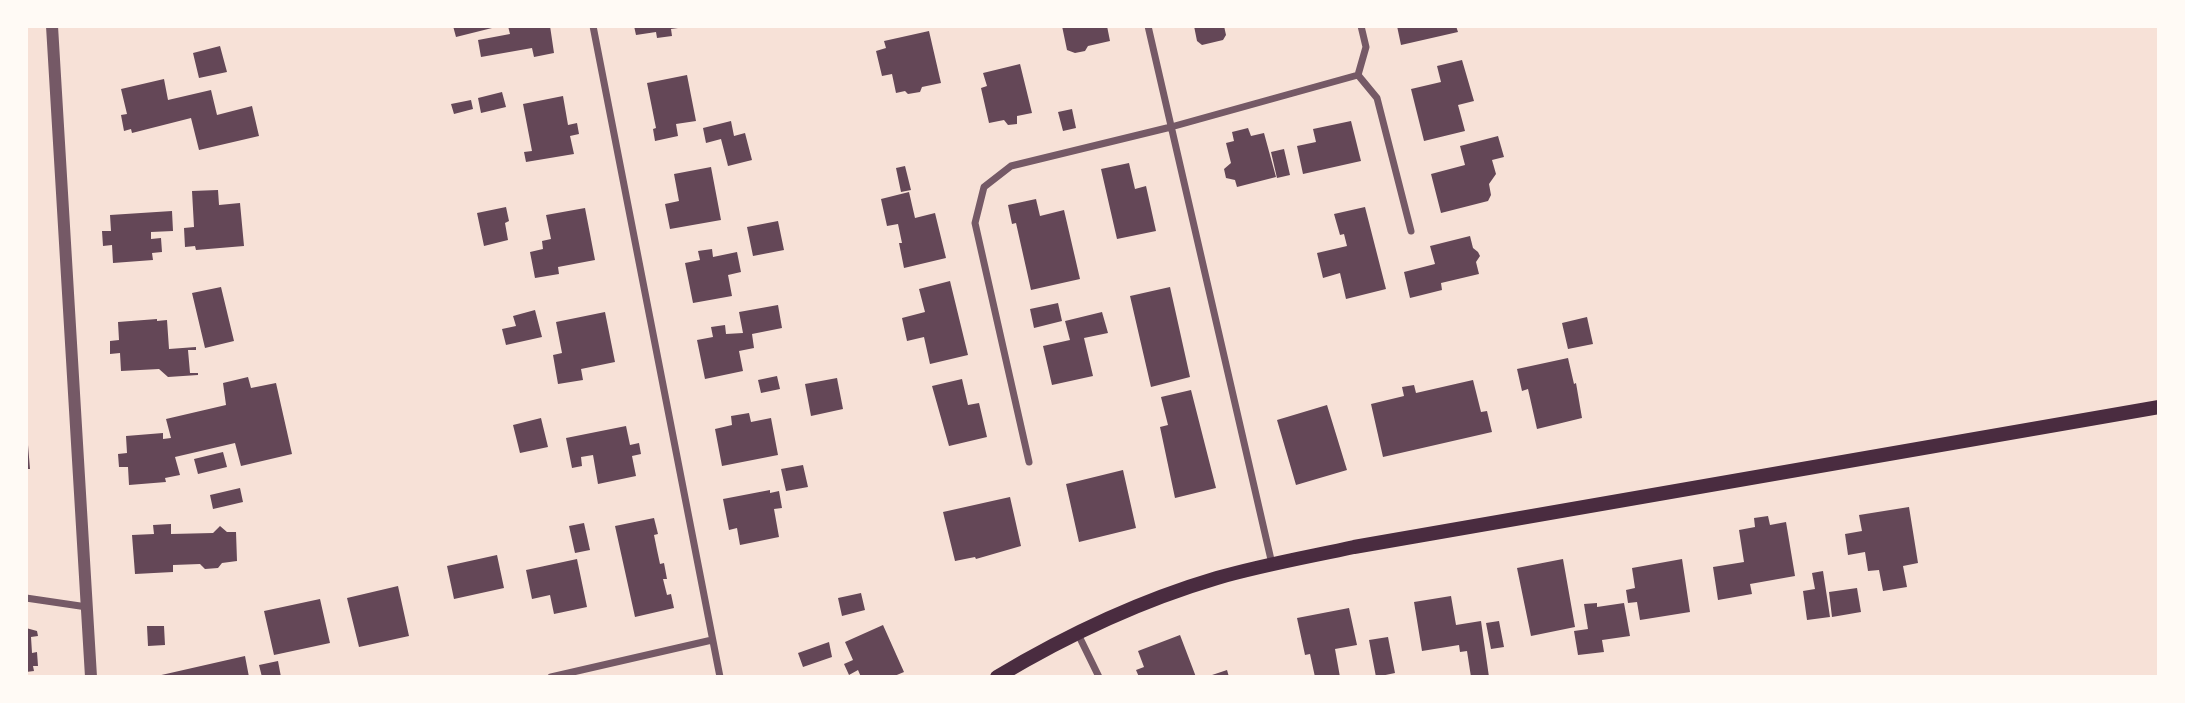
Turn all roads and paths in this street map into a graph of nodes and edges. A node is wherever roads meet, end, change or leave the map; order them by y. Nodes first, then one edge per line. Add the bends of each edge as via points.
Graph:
1 (52, 26) edge
2 (593, 26) edge
3 (1148, 26) edge
4 (1361, 26) edge
5 (1358, 75) junction
6 (1171, 127) junction
7 (1410, 231) dead end
8 (2159, 407) edge
9 (1029, 462) dead end
10 (1272, 564) junction
11 (26, 598) edge
12 (88, 607) junction
13 (1077, 631) junction
14 (712, 640) junction
15 (92, 677) edge
16 (551, 677) edge
17 (720, 677) edge
18 (997, 677) edge
19 (1099, 677) edge

1 - 12 street
2 - 14 street
3 - 6 street
4 - 5 street via 1366,47
5 - 6 street
5 - 7 street via 1377,98
6 - 9 street via 1011,166 984,187 975,223
6 - 10 street
8 - 10 main road
10 - 13 main road via 1174,592
11 - 12 street
12 - 15 street
13 - 18 main road
13 - 19 street
14 - 16 street
14 - 17 street

